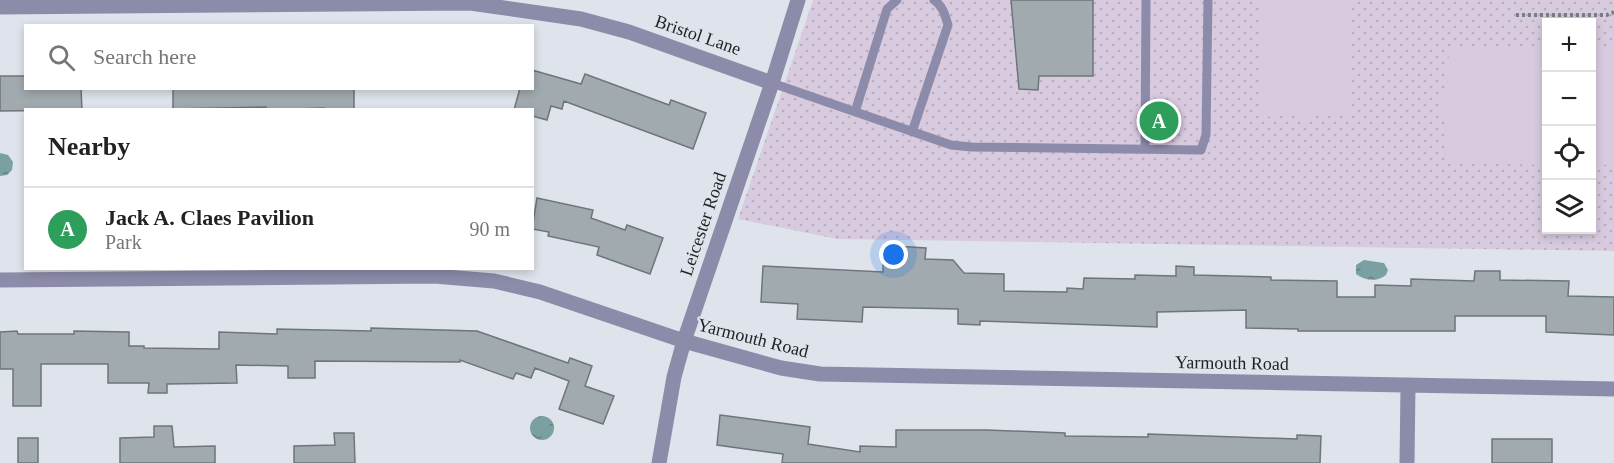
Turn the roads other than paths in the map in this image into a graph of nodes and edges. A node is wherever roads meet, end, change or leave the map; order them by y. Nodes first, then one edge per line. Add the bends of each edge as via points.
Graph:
1 (798, 0) edge
2 (897, 0) edge
3 (934, 0) edge
4 (1146, 0) edge
5 (1208, 0) edge
6 (0, 7) edge
7 (772, 83) junction
8 (855, 112) junction
9 (912, 132) junction
10 (1145, 149) junction
11 (0, 280) edge
12 (684, 341) junction
13 (1408, 386) junction
14 (1614, 389) edge
15 (659, 463) edge
16 (1407, 463) edge

1 - 7 street, Leicester Road
2 - 8 lane via 888,9
3 - 9 lane via 945,13 948,25
4 - 10 lane
5 - 10 lane via 1206,135 1201,150
6 - 7 street, Bristol Lane via 429,2 498,6 581,19 629,32
7 - 8 lane
7 - 12 street, Leicester Road
8 - 9 lane
9 - 10 lane via 971,147
11 - 12 street, Yarmouth Road via 464,278 540,292
12 - 13 street, Yarmouth Road via 781,368 820,374
12 - 15 street, Leicester Road
13 - 14 street, Yarmouth Road
13 - 16 street

